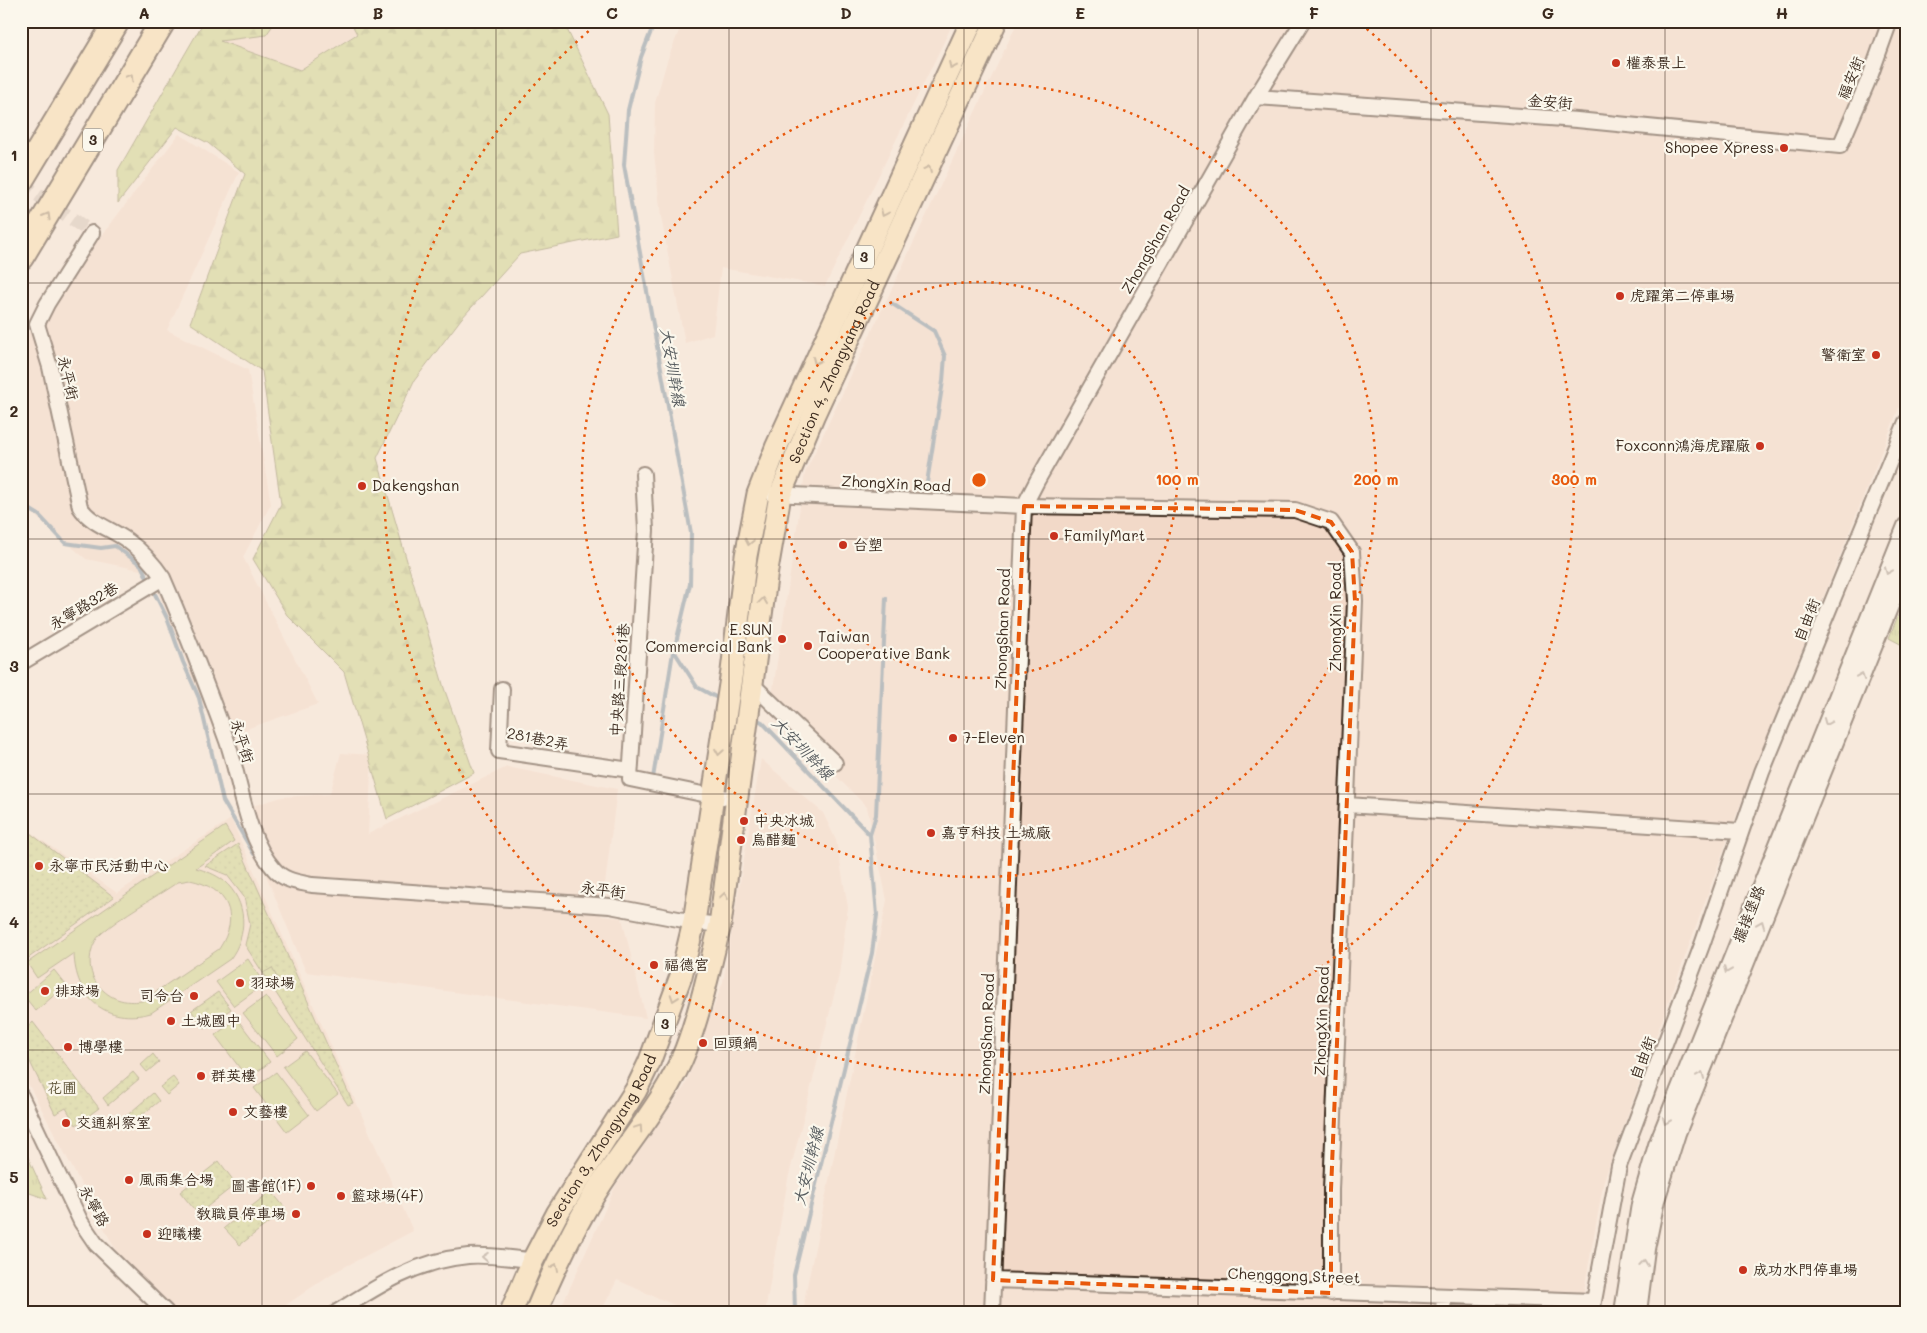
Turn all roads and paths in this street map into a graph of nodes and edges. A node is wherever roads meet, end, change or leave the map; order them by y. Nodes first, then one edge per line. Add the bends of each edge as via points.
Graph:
1 (115, 21) edge
2 (163, 21) edge
3 (972, 21) edge
4 (996, 21) edge
5 (1303, 21) edge
6 (1890, 21) edge
7 (1256, 98) junction
8 (1840, 146) joint
9 (21, 161) edge
10 (21, 180) edge
11 (92, 233) dead end
12 (21, 258) edge
13 (1906, 422) edge
14 (643, 474) dead end
15 (758, 494) junction
16 (780, 495) junction
17 (1024, 506) junction
18 (1906, 526) edge
19 (1906, 566) edge
20 (163, 578) junction
21 (21, 663) edge
22 (732, 671) joint
23 (752, 684) junction
24 (502, 689) dead end
25 (835, 763) dead end
26 (630, 770) junction
27 (712, 796) junction
28 (737, 799) junction
29 (1347, 805) junction
30 (1740, 831) junction
31 (694, 922) junction
32 (720, 924) junction
33 (21, 1096) edge
34 (533, 1260) junction
35 (993, 1280) junction
36 (1331, 1294) junction
37 (1444, 1296) junction
38 (1593, 1306) edge
39 (166, 1312) edge
40 (337, 1312) edge
41 (511, 1312) edge
42 (536, 1312) edge
43 (992, 1312) edge
44 (1443, 1312) edge
45 (1623, 1312) edge
46 (1638, 1312) edge

1 - 9 highway
1 - 10 highway
12 -> 2 highway, 3
3 -> 15 main road, Section 4, Zhongyang Road / 3
16 -> 4 main road, Section 4, Zhongyang Road / 3 via 814,414
5 - 7 street, ZhongShan Road
6 - 8 street, 福安街
7 - 8 street, 金安街 via 1577,120
7 - 17 street, ZhongShan Road
11 - 20 street, 永平街 via 37,324 50,367 80,507 86,517 127,540 150,559
13 - 30 street, 自由街
14 - 26 street, 中央路三段281巷 via 646,530
15 - 16 street, ZhongXin Road
15 -> 22 main road, Section 4, Zhongyang Road / 3 via 746,556
16 - 17 street, ZhongXin Road
23 -> 16 main road, Section 4, Zhongyang Road / 3
17 - 29 street, ZhongXin Road via 1295,510 1331,522 1352,552 1354,601
17 - 35 street, ZhongShan Road
18 -> 45 street, 擺接堡路 via 1656,1145 1640,1204
46 -> 19 street, 擺接堡路 via 1656,1200 1677,1133
20 - 21 street, 永寧路32巷
20 - 31 street, 永平街 via 228,744 248,817 274,869 285,878 312,885 610,906
22 -> 27 main road, Section 3, Zhongyang Road / 3
23 - 25 street
23 - 28 main road, Section 3, Zhongyang Road / 3
24 - 26 street, 281巷2弄 via 498,751
26 - 27 street via 630,779
27 - 28 street
27 - 31 main road, Section 3, Zhongyang Road / 3
32 -> 28 main road, Section 3, Zhongyang Road / 3
29 - 30 street
29 - 36 street, ZhongXin Road via 1331,1190
30 - 38 street, 自由街 via 1702,945 1619,1166
31 - 32 street, 永平街
31 -> 34 main road, Section 3, Zhongyang Road / 3 via 681,976 649,1063 636,1090 557,1214
42 -> 32 main road, Section 3, Zhongyang Road / 3 via 558,1262 598,1188 656,1102 686,1050
33 - 39 street, 永寧路 via 82,1222 96,1244
34 -> 40 street via 468,1256 432,1263 393,1277
34 - 41 main road, Section 3, Zhongyang Road / 3
35 - 36 street, Chenggong Street
35 - 43 street, ZhongShan Road
36 - 37 street, Chenggong Street
37 - 38 street, Chenggong Street
37 - 44 street

